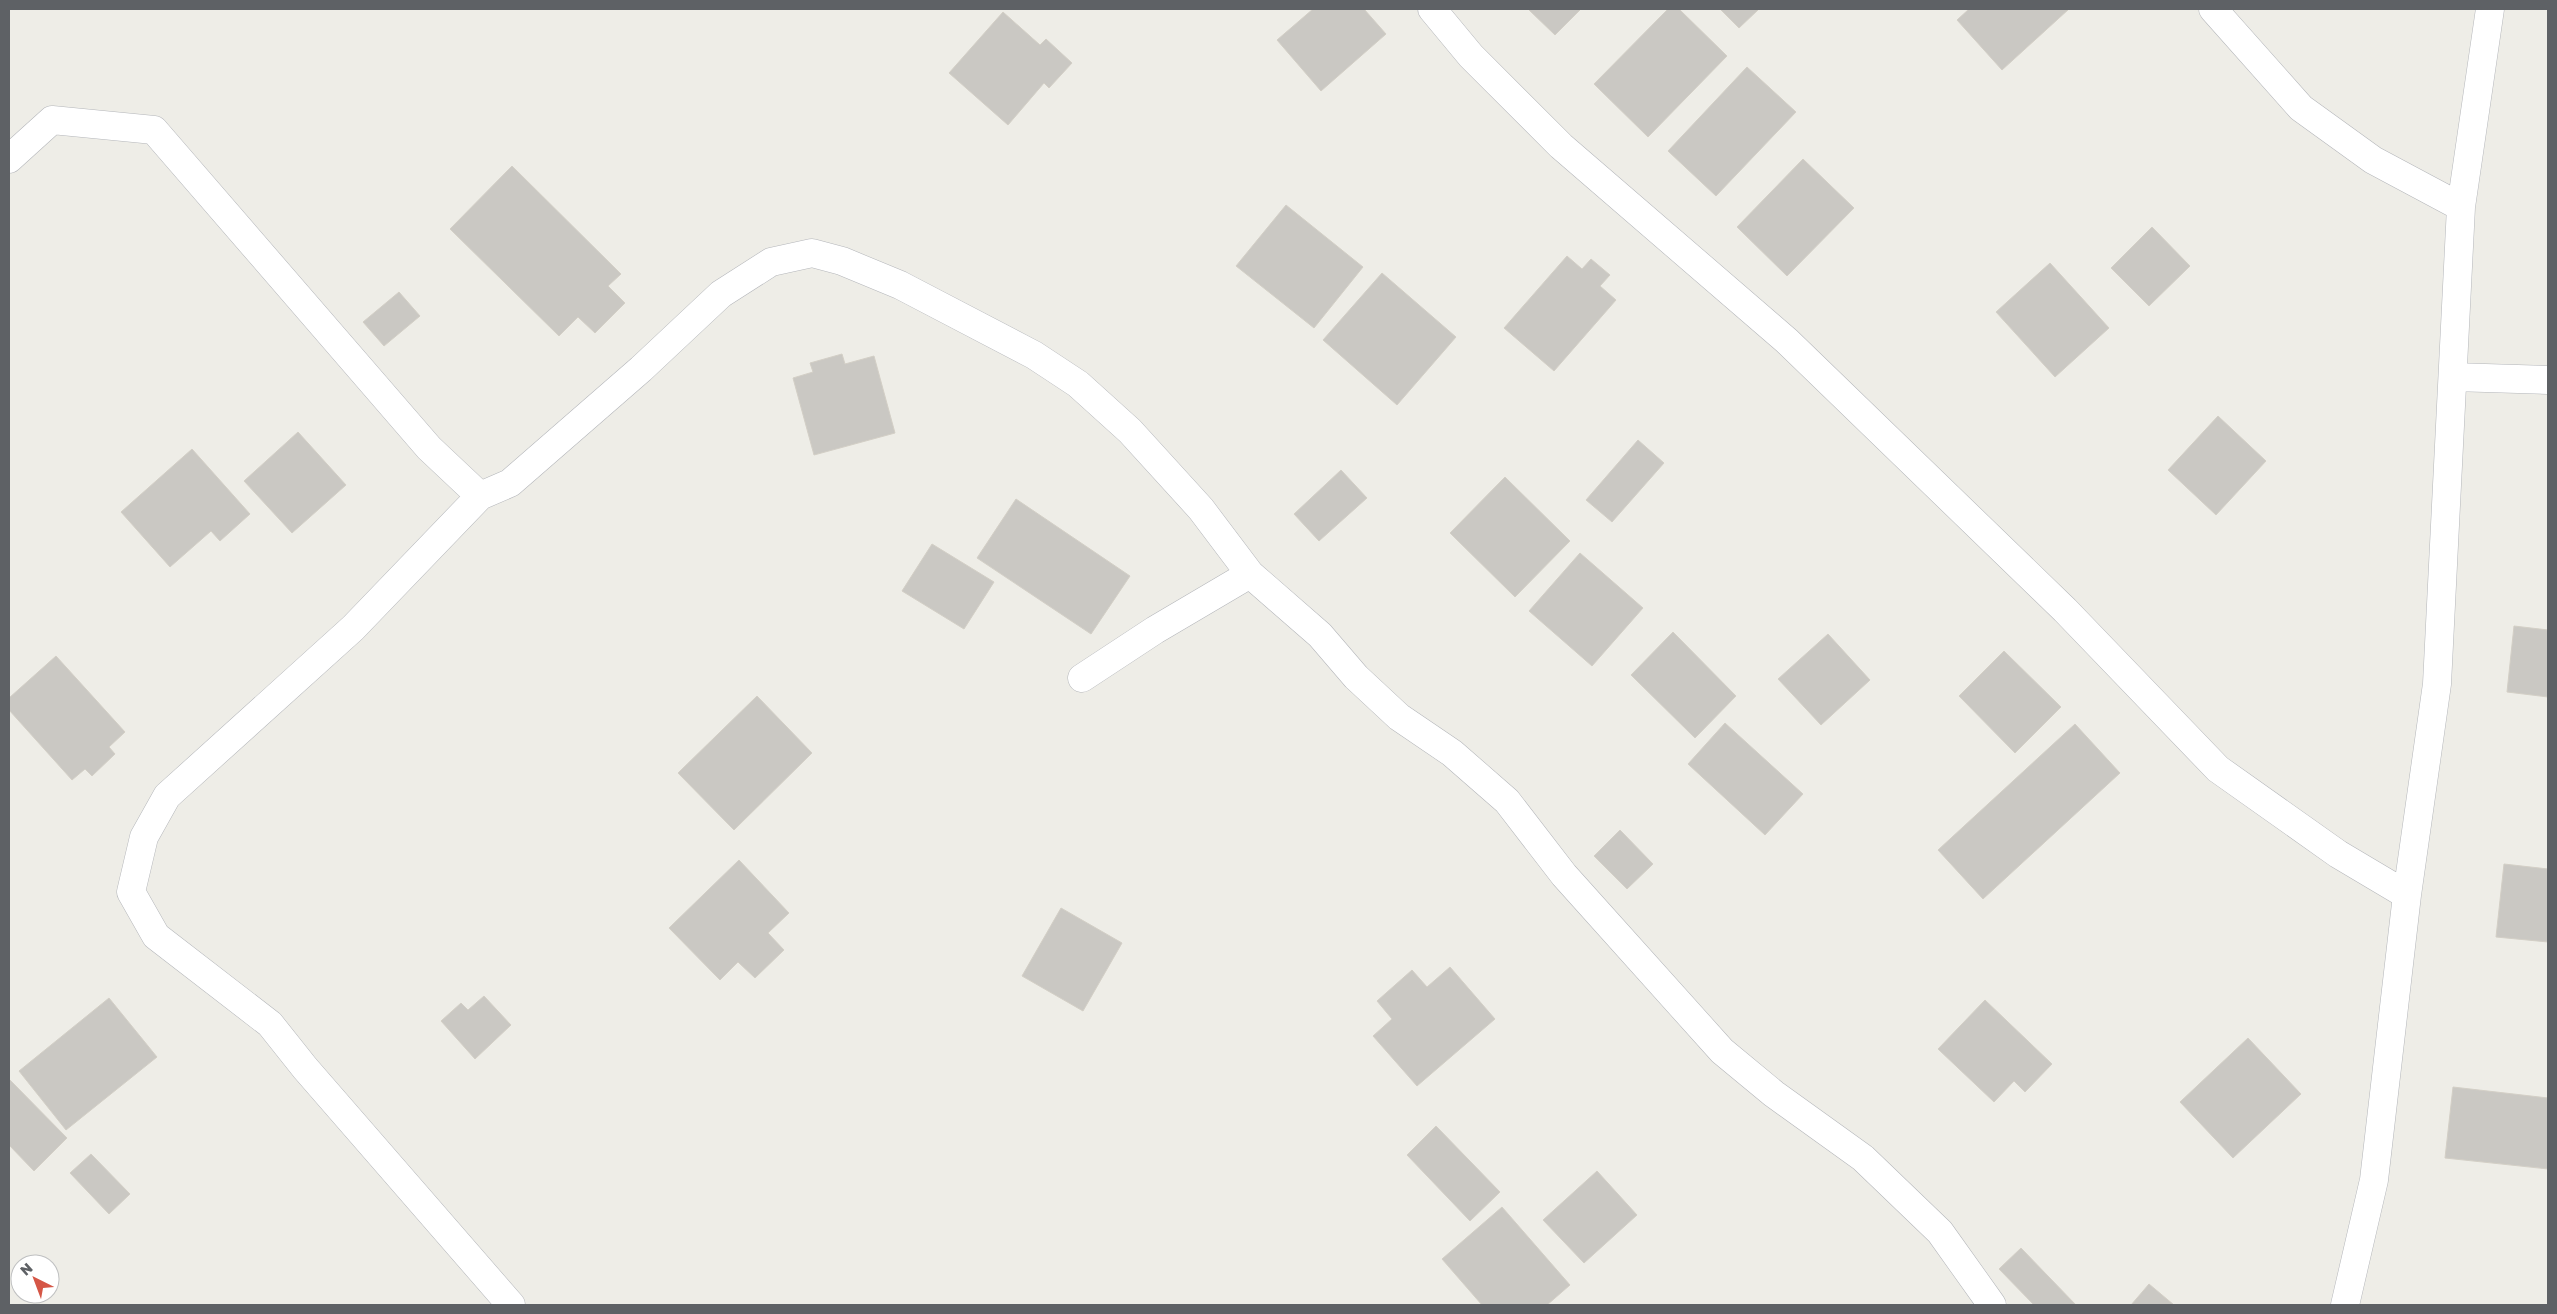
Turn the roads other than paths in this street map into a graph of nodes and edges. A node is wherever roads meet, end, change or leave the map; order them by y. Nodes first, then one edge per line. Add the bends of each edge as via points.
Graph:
1 (1432, 9) edge
2 (2213, 9) edge
3 (2490, 9) edge
4 (9, 160) edge
5 (2462, 207) junction
6 (2453, 377) junction
7 (2548, 380) edge
8 (480, 496) junction
9 (1250, 574) junction
10 (1082, 678) dead end
11 (2407, 895) junction
12 (511, 1305) edge
13 (1992, 1305) edge
14 (2345, 1305) edge

1 - 11 street via 1471,56 1561,146 1787,341 2065,610 2218,769 2338,854
2 - 5 street via 2301,108 2373,160
3 - 5 street
4 - 8 street via 52,120 154,130 429,448
5 - 6 street
6 - 7 street
6 - 11 street via 2437,684
8 - 9 street via 510,483 721,294 771,262 812,254 842,261 900,285 1034,355 1078,384 1130,431 1201,509
8 - 12 street via 353,628 166,796 144,837 131,892 156,936 270,1024
9 - 10 street
9 - 13 street via 1320,635 1356,677 1399,717 1452,753 1507,801 1564,875 1722,1051 1774,1094 1863,1158 1940,1232
11 - 14 street via 2374,1180

